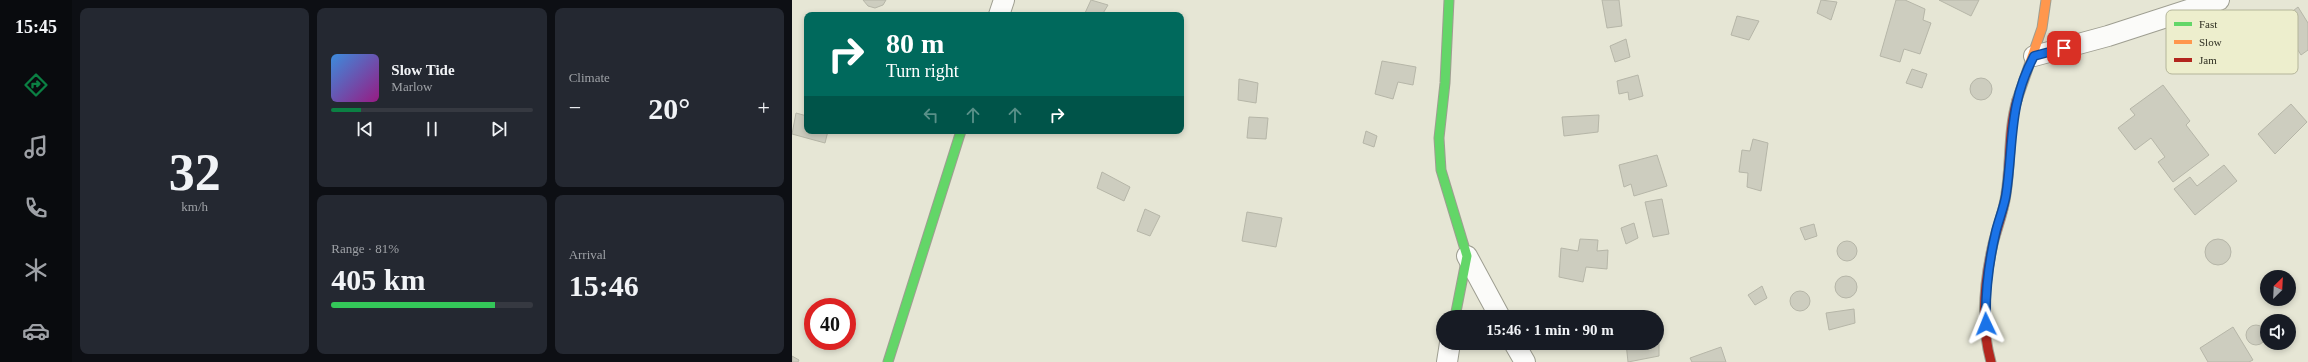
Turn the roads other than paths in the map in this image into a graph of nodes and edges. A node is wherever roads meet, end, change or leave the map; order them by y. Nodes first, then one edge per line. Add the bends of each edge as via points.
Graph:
1 (1004, 0) edge
2 (1449, 0) edge
3 (2046, 0) edge
4 (2220, 0) edge
5 (2189, 10) edge
6 (1000, 12) edge
7 (2166, 17) edge
8 (2034, 56) junction
9 (960, 134) edge
10 (1467, 256) junction
11 (1456, 310) edge
12 (1496, 310) edge
13 (1449, 350) edge
14 (1518, 350) edge
15 (888, 362) edge
16 (1447, 362) edge
17 (1524, 362) edge
18 (1991, 362) edge

1 - 6 street
2 - 10 street via 1445,83 1439,138 1441,170
3 - 8 street via 2046,10
4 - 5 street
7 - 8 street
8 - 18 street via 2026,71 2014,112 2006,196 1996,232 1985,299 1987,350
9 - 15 street
10 - 11 street
10 - 12 street
13 - 16 street
14 - 17 street

